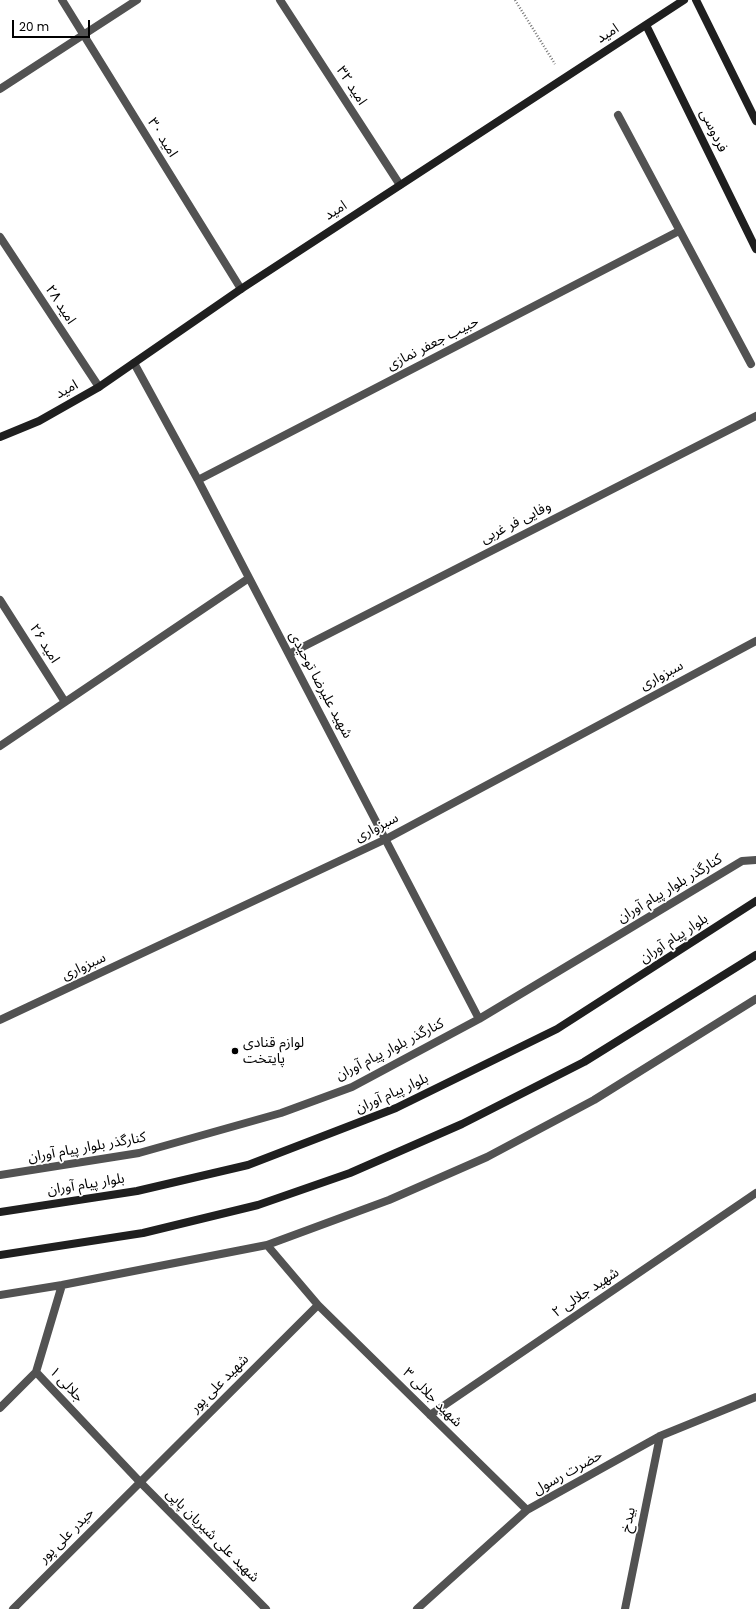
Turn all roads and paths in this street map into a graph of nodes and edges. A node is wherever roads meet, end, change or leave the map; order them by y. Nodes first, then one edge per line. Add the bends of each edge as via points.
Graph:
1 (62, 0) edge
2 (137, 0) edge
3 (280, 0) edge
4 (514, 0) edge
5 (684, 0) edge
6 (696, 0) edge
7 (646, 25) junction
8 (83, 35) junction
9 (564, 78) junction
10 (0, 89) edge
11 (618, 115) dead end
12 (756, 121) edge
13 (400, 185) junction
14 (679, 231) junction
15 (0, 237) edge
16 (756, 249) edge
17 (241, 289) junction
18 (134, 363) junction
19 (751, 364) dead end
20 (99, 388) junction
21 (756, 416) edge
22 (0, 438) edge
23 (198, 480) junction
24 (249, 578) junction
25 (0, 600) edge
26 (756, 640) edge
27 (289, 654) junction
28 (65, 702) junction
29 (0, 746) edge
30 (386, 839) junction
31 (756, 860) edge
32 (756, 901) edge
33 (756, 955) edge
34 (756, 999) edge
35 (479, 1019) junction
36 (0, 1020) edge
37 (0, 1175) edge
38 (756, 1192) edge
39 (0, 1212) edge
40 (267, 1245) junction
41 (0, 1255) edge
42 (62, 1285) junction
43 (0, 1295) edge
44 (318, 1305) junction
45 (36, 1372) junction
46 (756, 1397) edge
47 (0, 1408) edge
48 (430, 1415) junction
49 (660, 1436) junction
50 (140, 1482) junction
51 (527, 1510) junction
52 (13, 1609) edge
53 (266, 1609) edge
54 (417, 1609) edge
55 (625, 1609) edge

1 - 8 street, امید ۳۰
2 - 8 street
3 - 13 street, امید ۳۲
4 - 9 path
5 - 7 main road, امید
6 - 12 main road
7 - 9 main road, امید
7 - 16 main road, فردوسی
8 - 10 street
8 - 17 street, امید ۳۰
9 - 13 main road, امید
11 - 14 street
13 - 17 main road, امید
14 - 19 street
14 - 23 street, حبیب جعفر نمازی
15 - 20 street, امید ۲۸
17 - 18 main road, امید
18 - 20 main road, امید
18 - 23 street, شهید علیرضا توحیدی
20 - 22 main road, امید
21 - 27 street, وفایی فر غربی
23 - 24 street, شهید علیرضا توحیدی
24 - 27 street, شهید علیرضا توحیدی
24 - 28 street
25 - 28 street, امید ۲۶
26 - 30 street, سبزواری
27 - 30 street, شهید علیرضا توحیدی
28 - 29 street
30 - 35 street, شهید علیرضا توحیدی
30 - 36 street, سبزواری
31 - 35 street, کنارگذر بلوار پیام آوران via 742,861
32 - 39 main road, بلوار پیام آوران via 557,1029 396,1108 248,1165 137,1191
33 - 41 main road via 584,1062 462,1124 350,1173 258,1205 143,1232
34 - 40 street via 594,1100 487,1157 389,1200
35 - 37 street, کنارگذر بلوار پیام آوران via 352,1087 281,1113 139,1153
38 - 48 street, شهید جلالی ۲
40 - 42 street
40 - 44 street, شهید جلالی ۳
42 - 43 street
42 - 45 street, جلالی ۱
44 - 48 street, شهید جلالی ۳
44 - 50 street, شهید علی پور
45 - 47 street
45 - 50 street, جلالی ۱
46 - 49 street, حضرت رسول
48 - 51 street, شهید جلالی ۳
49 - 51 street, حضرت رسول
49 - 55 street, بیدخ
50 - 52 street, حیدر علی پور
50 - 53 street, شهید علی شیریان پاپی
51 - 54 street, حضرت رسول

